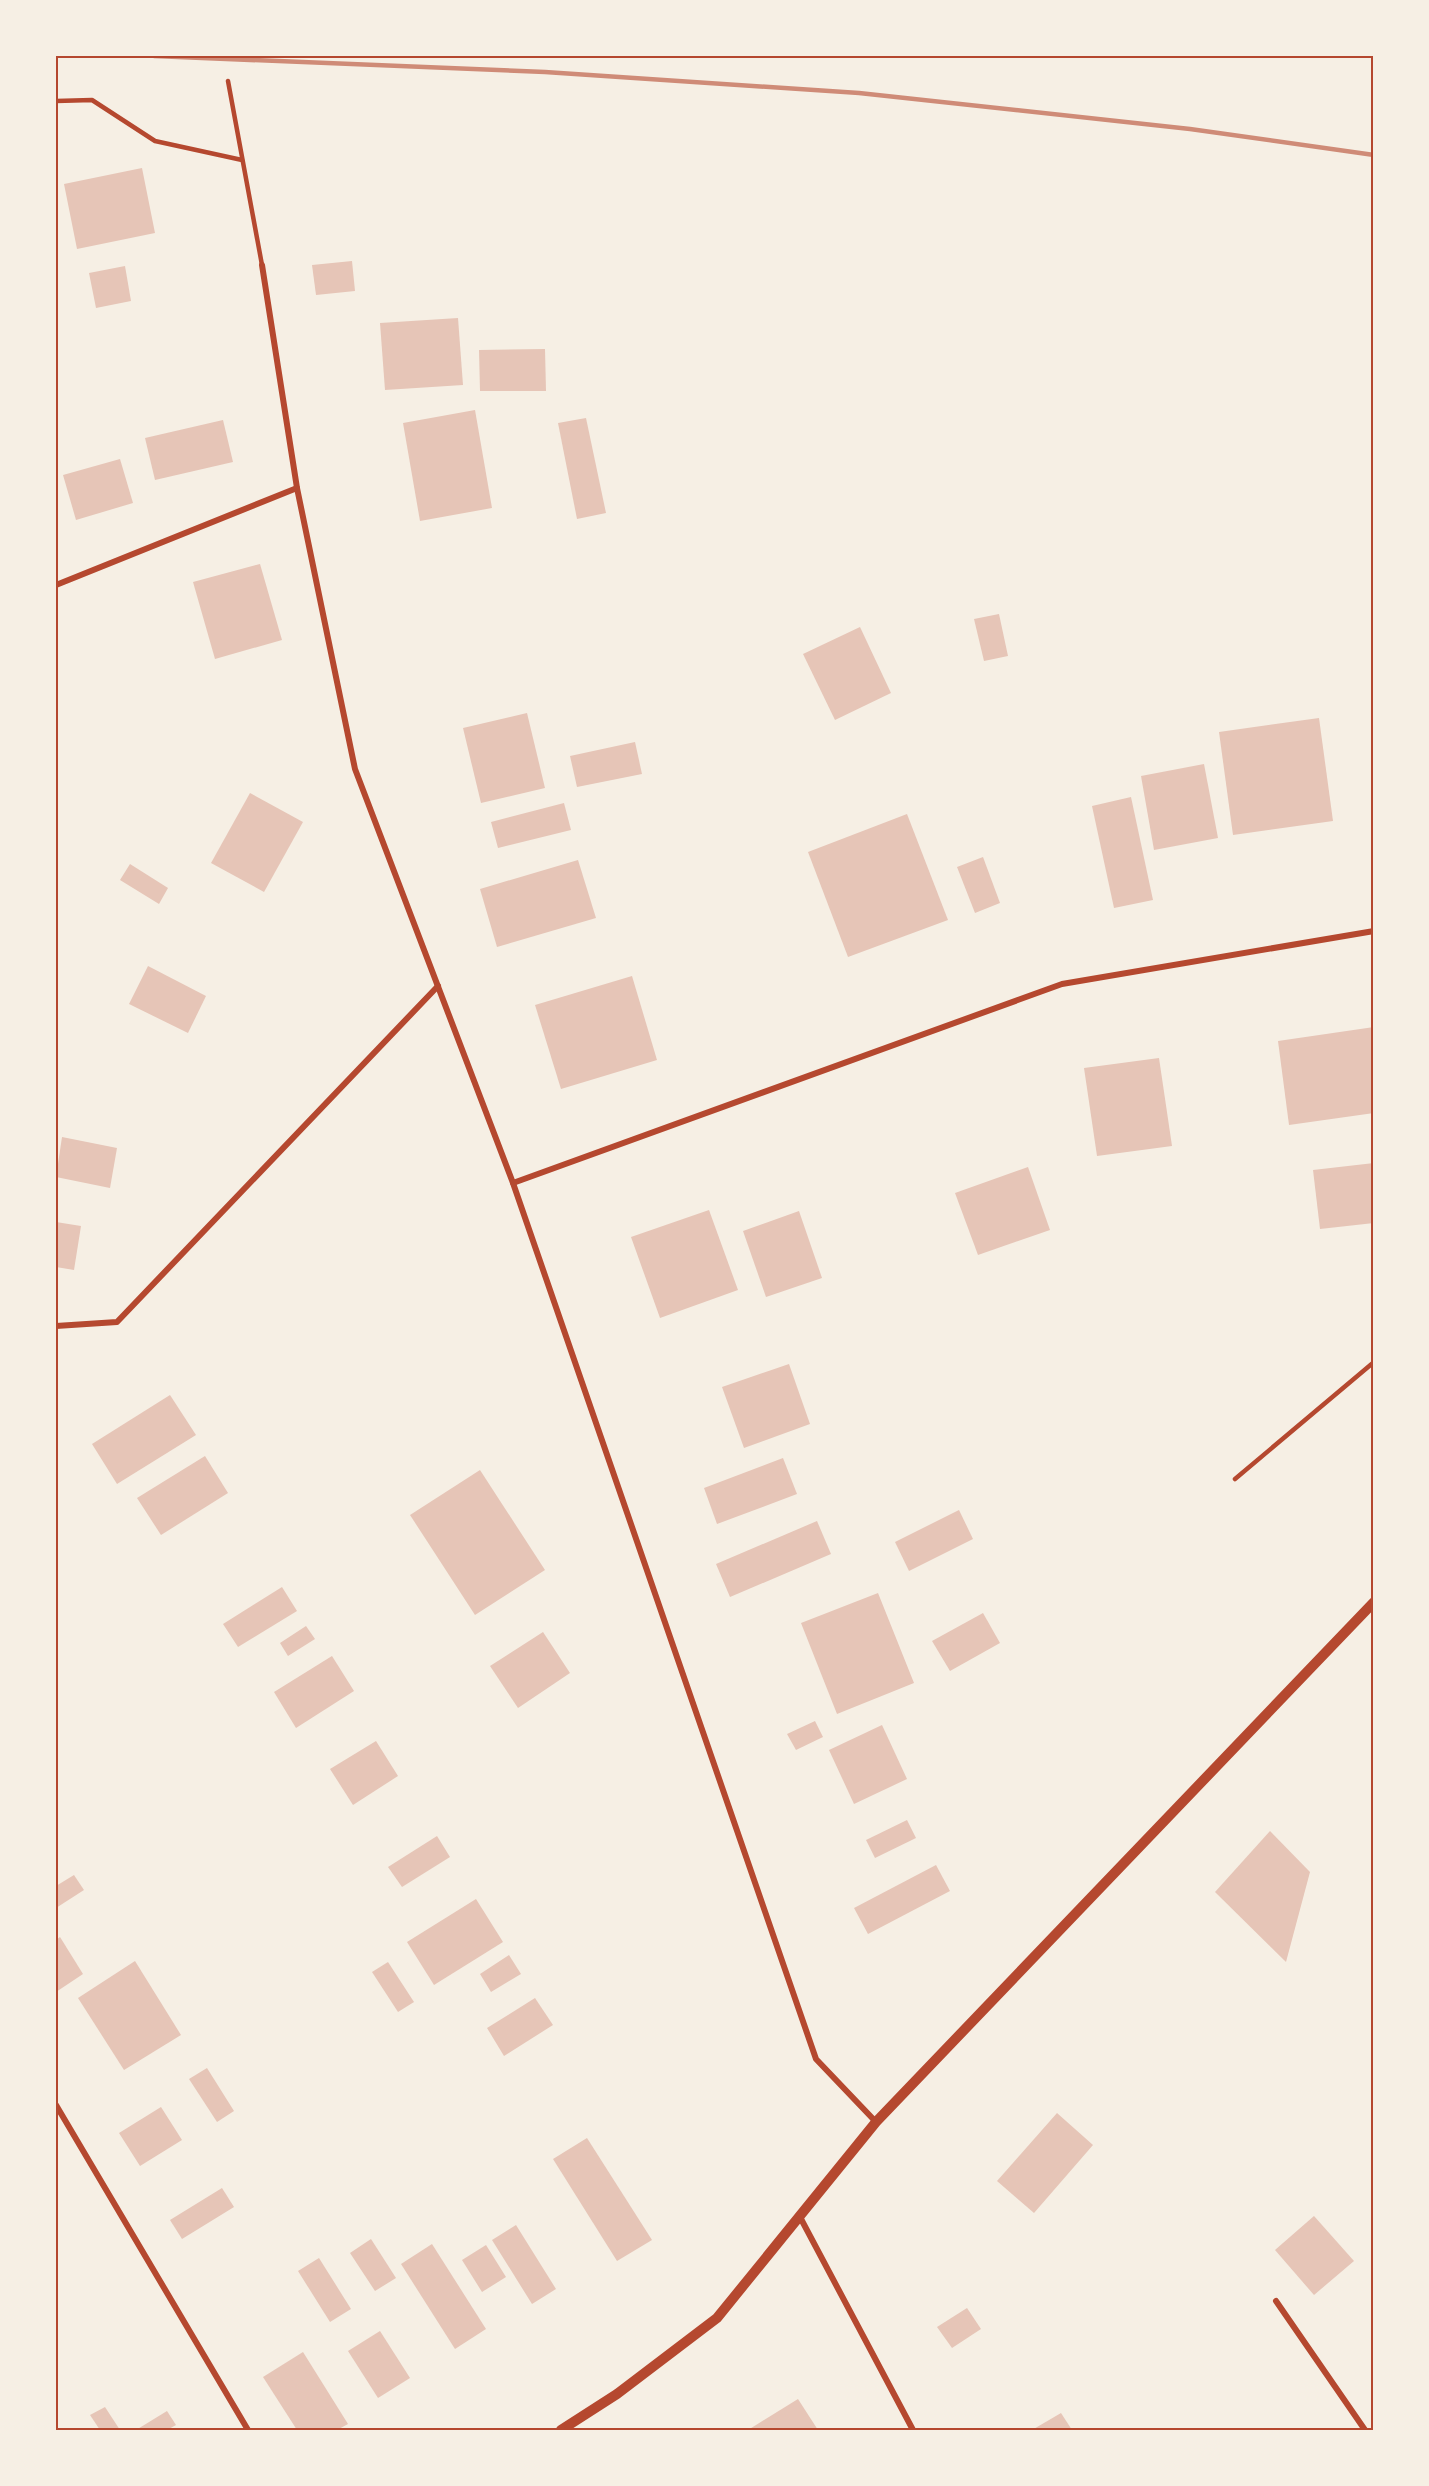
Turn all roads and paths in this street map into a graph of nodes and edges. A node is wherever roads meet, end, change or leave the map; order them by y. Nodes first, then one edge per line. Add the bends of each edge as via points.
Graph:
1 (228, 81) dead end
2 (56, 101) edge
3 (242, 160) junction
4 (262, 265) joint
5 (297, 489) junction
6 (56, 585) edge
7 (1374, 932) edge
8 (438, 986) junction
9 (513, 1183) junction
10 (56, 1326) edge
11 (1374, 1362) edge
12 (1235, 1479) dead end
13 (1374, 1602) edge
14 (56, 2105) edge
15 (876, 2122) junction
16 (800, 2217) junction
17 (1276, 2301) dead end
18 (248, 2430) edge
19 (561, 2430) edge
20 (913, 2430) edge
21 (1365, 2430) edge

1 - 3 lane
2 - 3 lane via 92,100 155,141
3 - 4 lane
4 - 5 street
5 - 6 street
5 - 8 street via 355,769
7 - 9 street via 1062,984
8 - 9 street
8 - 10 street via 117,1322
9 - 15 street via 816,2060
11 - 12 lane
13 - 15 street
14 - 18 street
15 - 16 street
16 - 19 street via 717,2318 617,2394
16 - 20 street
17 - 21 street

